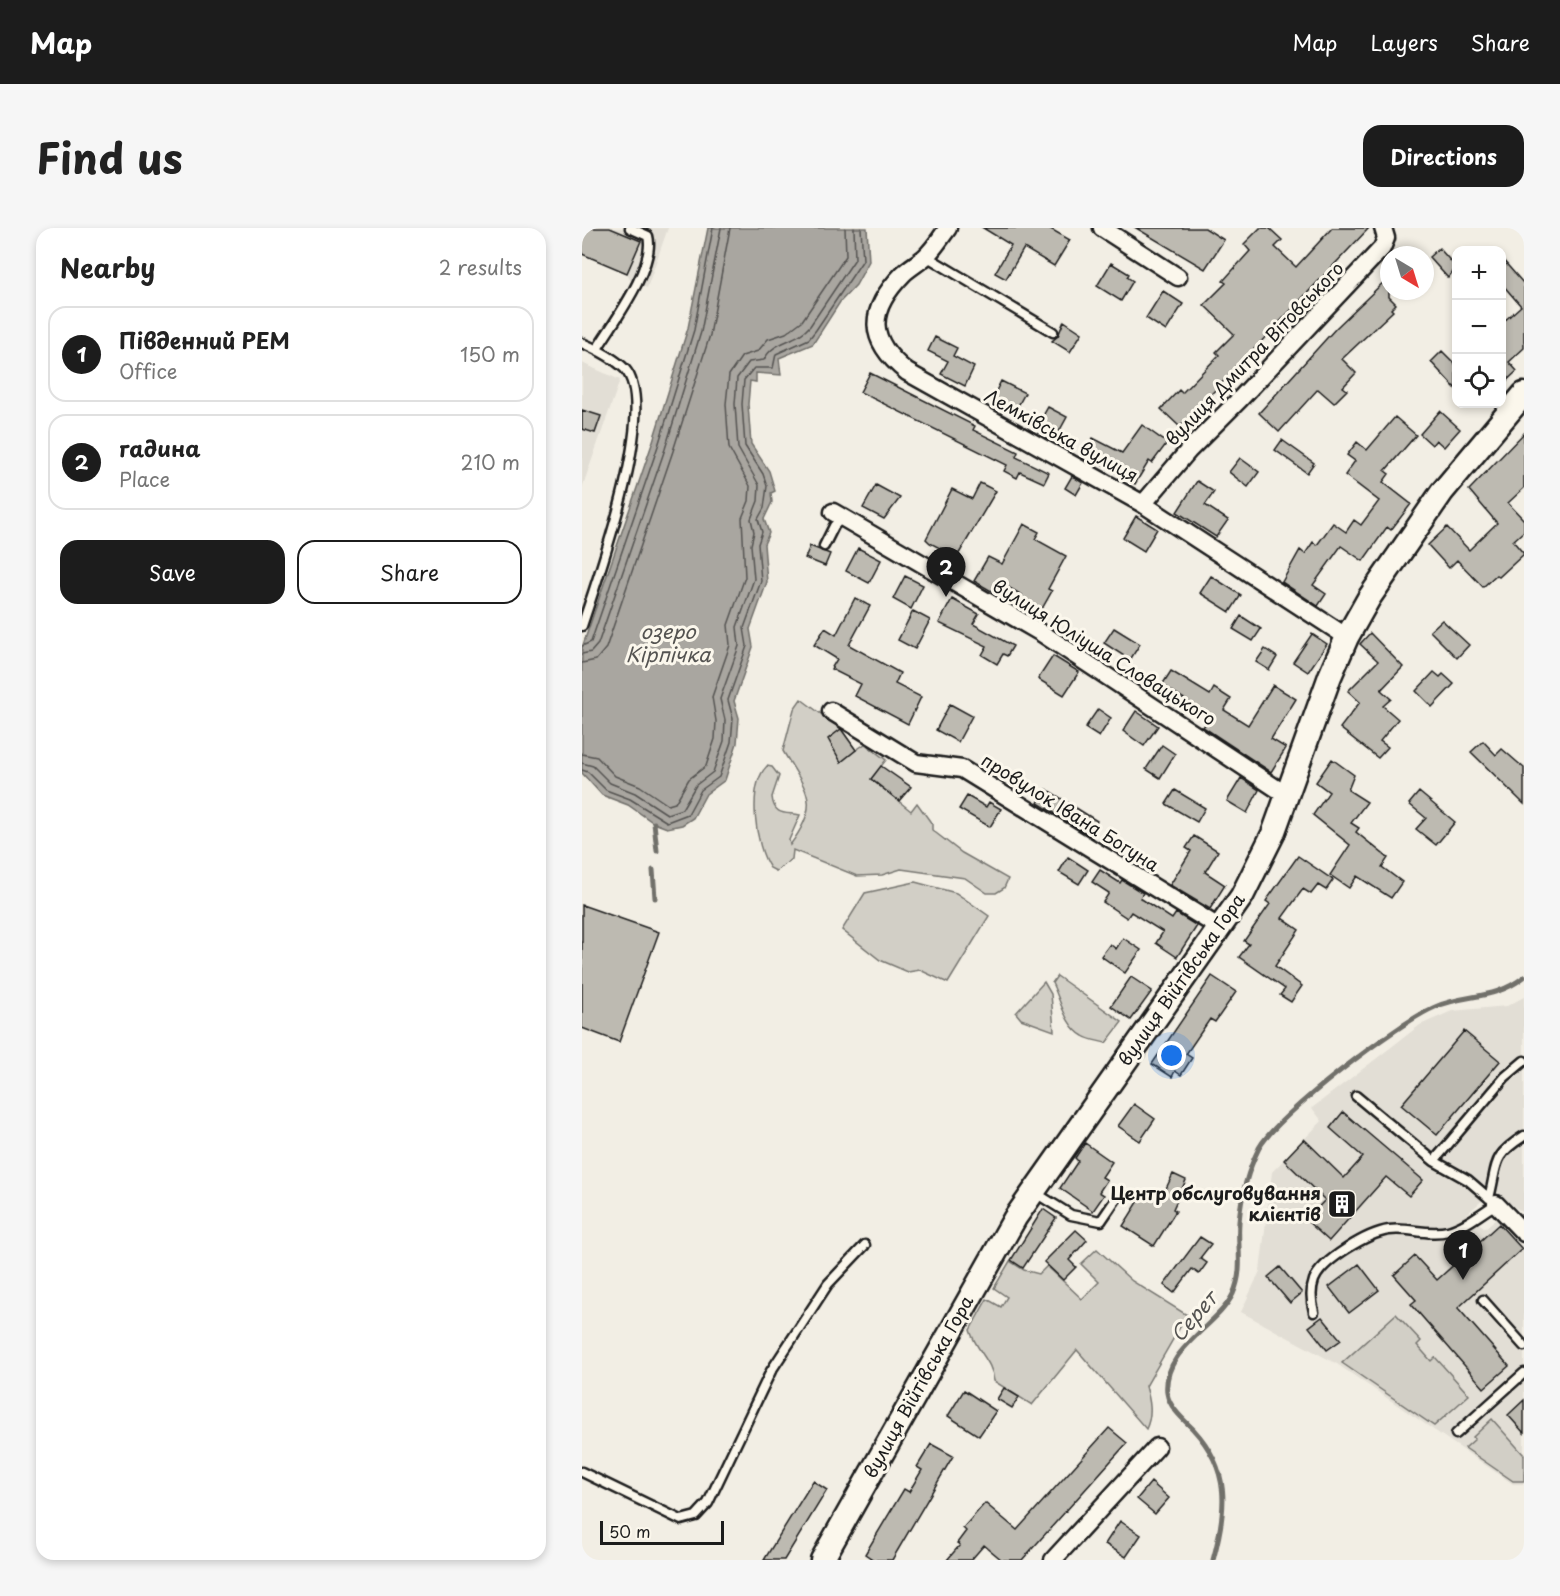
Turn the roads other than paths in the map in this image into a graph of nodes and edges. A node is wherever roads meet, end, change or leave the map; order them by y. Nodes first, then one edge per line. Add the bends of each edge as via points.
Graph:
1 (630, 228) edge
2 (948, 228) edge
3 (1102, 228) edge
4 (1383, 228) edge
5 (926, 256) junction
6 (1178, 277) dead end
7 (1053, 332) dead end
8 (582, 343) edge
9 (597, 350) junction
10 (1524, 394) edge
11 (1143, 504) junction
12 (837, 515) joint
13 (824, 546) dead end
14 (582, 626) edge
15 (1347, 637) junction
16 (831, 711) dead end
17 (1288, 796) junction
18 (1220, 928) junction
19 (1524, 1061) edge
20 (1356, 1096) dead end
21 (1524, 1136) edge
22 (1434, 1161) junction
23 (1034, 1192) junction
24 (1116, 1199) dead end
25 (1493, 1201) junction
26 (1524, 1233) edge
27 (865, 1245) dead end
28 (1483, 1300) dead end
29 (1314, 1312) dead end
30 (1523, 1344) edge
31 (1524, 1373) edge
32 (1456, 1434) dead end
33 (1157, 1447) dead end
34 (582, 1472) edge
35 (822, 1560) edge
36 (1053, 1560) edge

1 - 9 lane via 648,236 651,248 640,276
2 - 5 street, Лемківська вулиця
3 - 6 street
4 - 11 street, вулиця Дмитра Вітовського via 1386,238 1382,248 1188,450
5 - 7 lane
5 - 11 street, Лемківська вулиця via 903,273 879,308 875,325 888,357 907,372
8 - 9 lane
9 - 14 lane via 626,370 633,385 637,424 618,510
10 - 15 street, вулиця Війтівська Гора via 1417,526
11 - 15 street, Лемківська вулиця
12 - 13 lane
12 - 17 street, вулиця Юліуша Словацького via 1043,634
15 - 17 street, вулиця Війтівська Гора
16 - 18 street, провулок Івана Богуна via 916,763 962,769
17 - 18 street, вулиця Війтівська Гора via 1256,871
18 - 23 street, вулиця Війтівська Гора
19 - 22 lane via 1505,1077
20 - 22 lane
21 - 25 lane via 1498,1158
22 - 25 lane via 1468,1180
23 - 24 lane via 1071,1215 1101,1221
23 - 35 street, вулиця Війтівська Гора via 988,1263
25 - 26 street
25 - 29 lane via 1449,1231 1391,1230 1356,1242 1315,1278 1311,1300
27 - 34 lane via 828,1284 771,1371 708,1503 696,1516 681,1520
28 - 30 lane
31 - 32 lane
33 - 36 street

